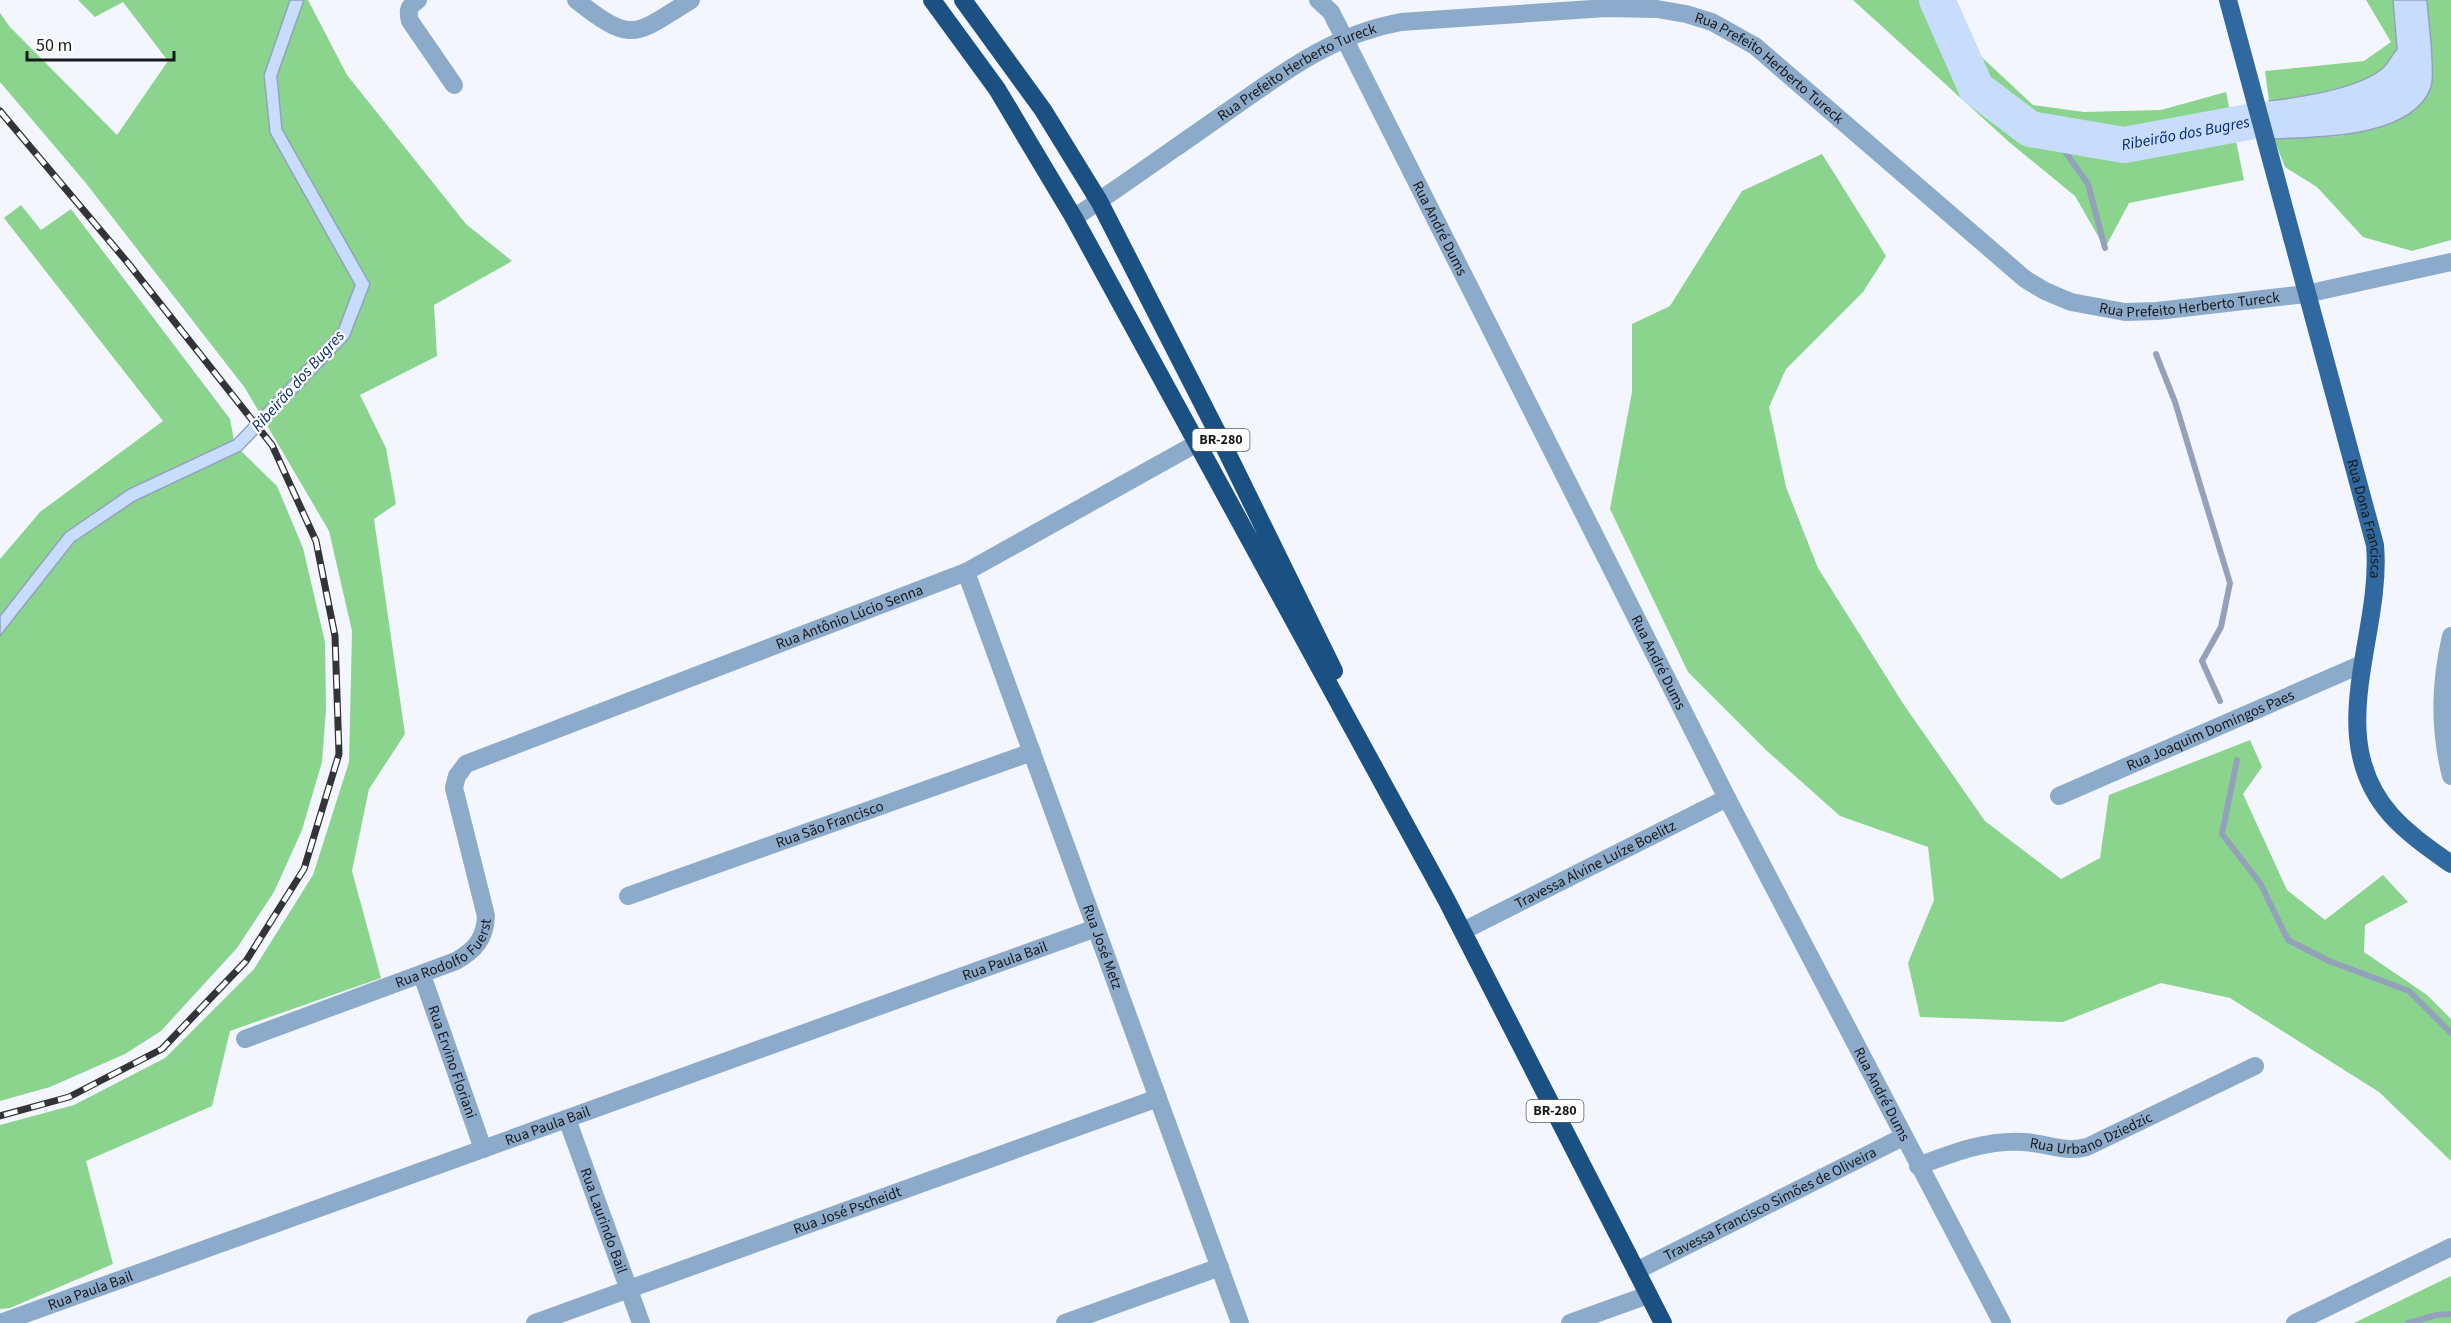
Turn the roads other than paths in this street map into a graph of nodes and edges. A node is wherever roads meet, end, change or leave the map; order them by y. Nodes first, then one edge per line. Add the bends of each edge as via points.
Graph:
1 (418, 0) edge
2 (576, 0) edge
3 (691, 0) edge
4 (932, 0) edge
5 (963, 0) edge
6 (1318, 0) edge
7 (2228, 0) edge
8 (1344, 38) junction
9 (454, 85) dead end
10 (1099, 201) junction
11 (1074, 218) junction
12 (2451, 262) edge
13 (2306, 294) junction
14 (1217, 432) junction
15 (1195, 442) junction
16 (966, 572) junction
17 (2451, 636) edge
18 (2362, 664) junction
19 (1032, 753) junction
20 (465, 765) joint
21 (2451, 776) edge
22 (2059, 796) dead end
23 (1727, 798) junction
24 (2451, 864) edge
25 (628, 896) dead end
26 (1446, 899) junction
27 (1096, 928) junction
28 (1463, 931) junction
29 (422, 975) junction
30 (245, 1039) dead end
31 (2255, 1066) dead end
32 (1158, 1098) junction
33 (567, 1119) junction
34 (1903, 1137) junction
35 (483, 1149) junction
36 (1918, 1166) junction
37 (2451, 1247) edge
38 (1220, 1267) junction
39 (1636, 1271) junction
40 (628, 1289) junction
41 (1648, 1294) junction
42 (47, 1315) edge
43 (1657, 1321) edge
44 (0, 1323) edge
45 (536, 1323) edge
46 (641, 1323) edge
47 (1065, 1323) edge
48 (1240, 1323) edge
49 (1570, 1323) edge
50 (2002, 1323) edge
51 (2295, 1323) edge

1 - 9 street via 407,13 410,21
2 - 3 street via 604,22 626,32 642,30
4 - 11 highway, BR-280 via 997,89
5 - 10 highway, BR-280 via 1043,110
6 - 8 street, Rua André Dums via 1331,12
7 - 13 main road, Rua Dona Francisca
8 - 10 street, Rua Prefeito Herberto Tureck via 1299,62
8 - 13 street, Rua Prefeito Herberto Tureck via 1379,26 1426,19 1606,8 1686,14 1712,22 1755,46 2001,259 2045,291 2071,302 2124,312
8 - 23 street, Rua André Dums
10 - 11 street, Rua Prefeito Herberto Tureck
10 - 14 highway, BR-280
11 - 15 highway, BR-280
12 - 13 street, Rua Prefeito Herberto Tureck
13 - 18 main road, Rua Dona Francisca via 2375,545 2374,588
14 - 15 street, Rua Antônio Lúcio Senna
14 - 26 highway, BR-280
15 - 16 street, Rua Antônio Lúcio Senna
15 - 26 highway, BR-280
16 - 19 street, Rua José Metz
16 - 20 street, Rua Antônio Lúcio Senna
17 - 21 street via 2441,709
18 - 22 street, Rua Joaquim Domingos Paes
18 - 24 main road, Rua Dona Francisca via 2356,710 2366,771 2390,813
19 - 25 street, Rua São Francisco
19 - 27 street, Rua José Metz
20 - 29 street, Rua Rodolfo Fuerst via 454,788 483,900 485,928 481,942 469,954
23 - 28 street, Travessa Alvine Luíze Boelitz
23 - 34 street, Rua André Dums
26 - 28 highway, BR-280
27 - 32 street, Rua José Metz
27 - 33 street, Rua Paula Bail
28 - 39 highway, BR-280
29 - 30 street, Rua Rodolfo Fuerst
29 - 35 street, Rua Ervino Floriani
31 - 36 street, Rua Urbano Dziedzic via 2074,1151 1999,1141
32 - 38 street, Rua José Metz
32 - 40 street, Rua José Pscheidt
33 - 35 street, Rua Paula Bail
33 - 40 street, Rua Laurindo Bail
34 - 36 street, Rua André Dums
34 - 39 street, Travessa Francisco Simões de Oliveira
35 - 42 street, Rua Paula Bail
36 - 50 street, Rua André Dums
37 - 51 street
38 - 47 street
38 - 48 street, Rua José Metz
39 - 41 highway, BR-280
40 - 45 street, Rua José Pscheidt
40 - 46 street, Rua Laurindo Bail
41 - 43 highway, BR-280
41 - 49 street
42 - 44 street, Rua Paula Bail

